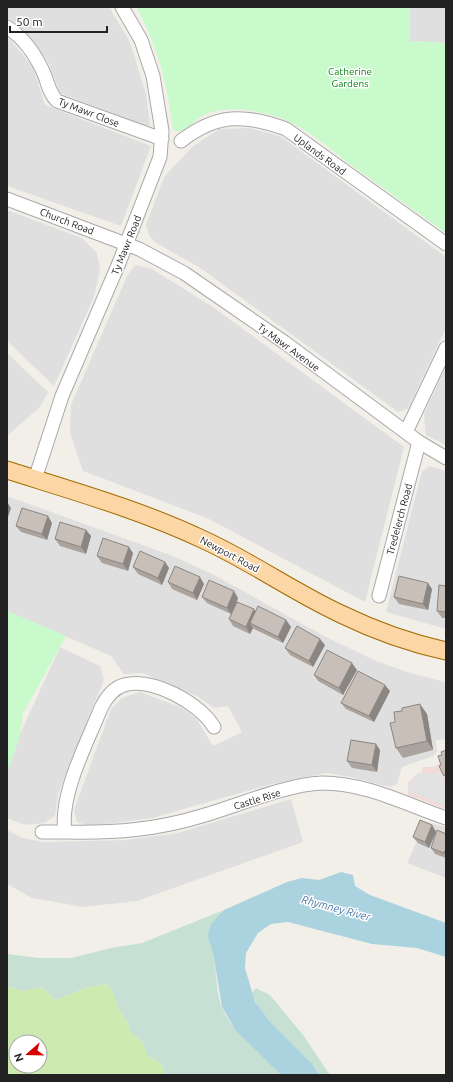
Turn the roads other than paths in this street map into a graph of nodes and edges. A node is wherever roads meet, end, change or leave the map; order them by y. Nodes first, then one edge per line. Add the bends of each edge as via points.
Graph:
1 (122, 7) edge
2 (7, 27) edge
3 (162, 139) junction
4 (181, 141) dead end
5 (7, 199) edge
6 (126, 244) junction
7 (446, 244) edge
8 (446, 348) edge
9 (406, 432) junction
10 (419, 442) junction
11 (446, 458) edge
12 (7, 470) edge
13 (35, 479) junction
14 (379, 596) dead end
15 (446, 651) edge
16 (214, 727) dead end
17 (446, 818) edge
18 (42, 832) dead end
19 (65, 832) junction

1 - 3 street, Ty Mawr Road via 148,57 156,91
2 - 3 street, Ty Mawr Close via 32,52 52,96 57,101
3 - 6 street, Ty Mawr Road via 160,157
4 - 7 street, Uplands Road via 201,127 224,119 259,121 286,129
5 - 6 street, Church Road
6 - 9 street, Ty Mawr Avenue via 161,259 205,286
6 - 13 street, Ty Mawr Road via 62,396
8 - 9 street
9 - 10 street, Ty Mawr Avenue
10 - 11 street, Ty Mawr Avenue
10 - 14 street, Tredelerch Road
12 - 13 main road, Newport Road
13 - 15 main road, Newport Road via 95,497 168,524 222,549 349,618 404,640
16 - 19 street via 203,712 188,701 155,687 135,683 114,690 101,708 66,797 63,817
17 - 19 street, Castle Rise via 365,789 320,783 287,790 160,827 114,832
18 - 19 street, Castle Rise

